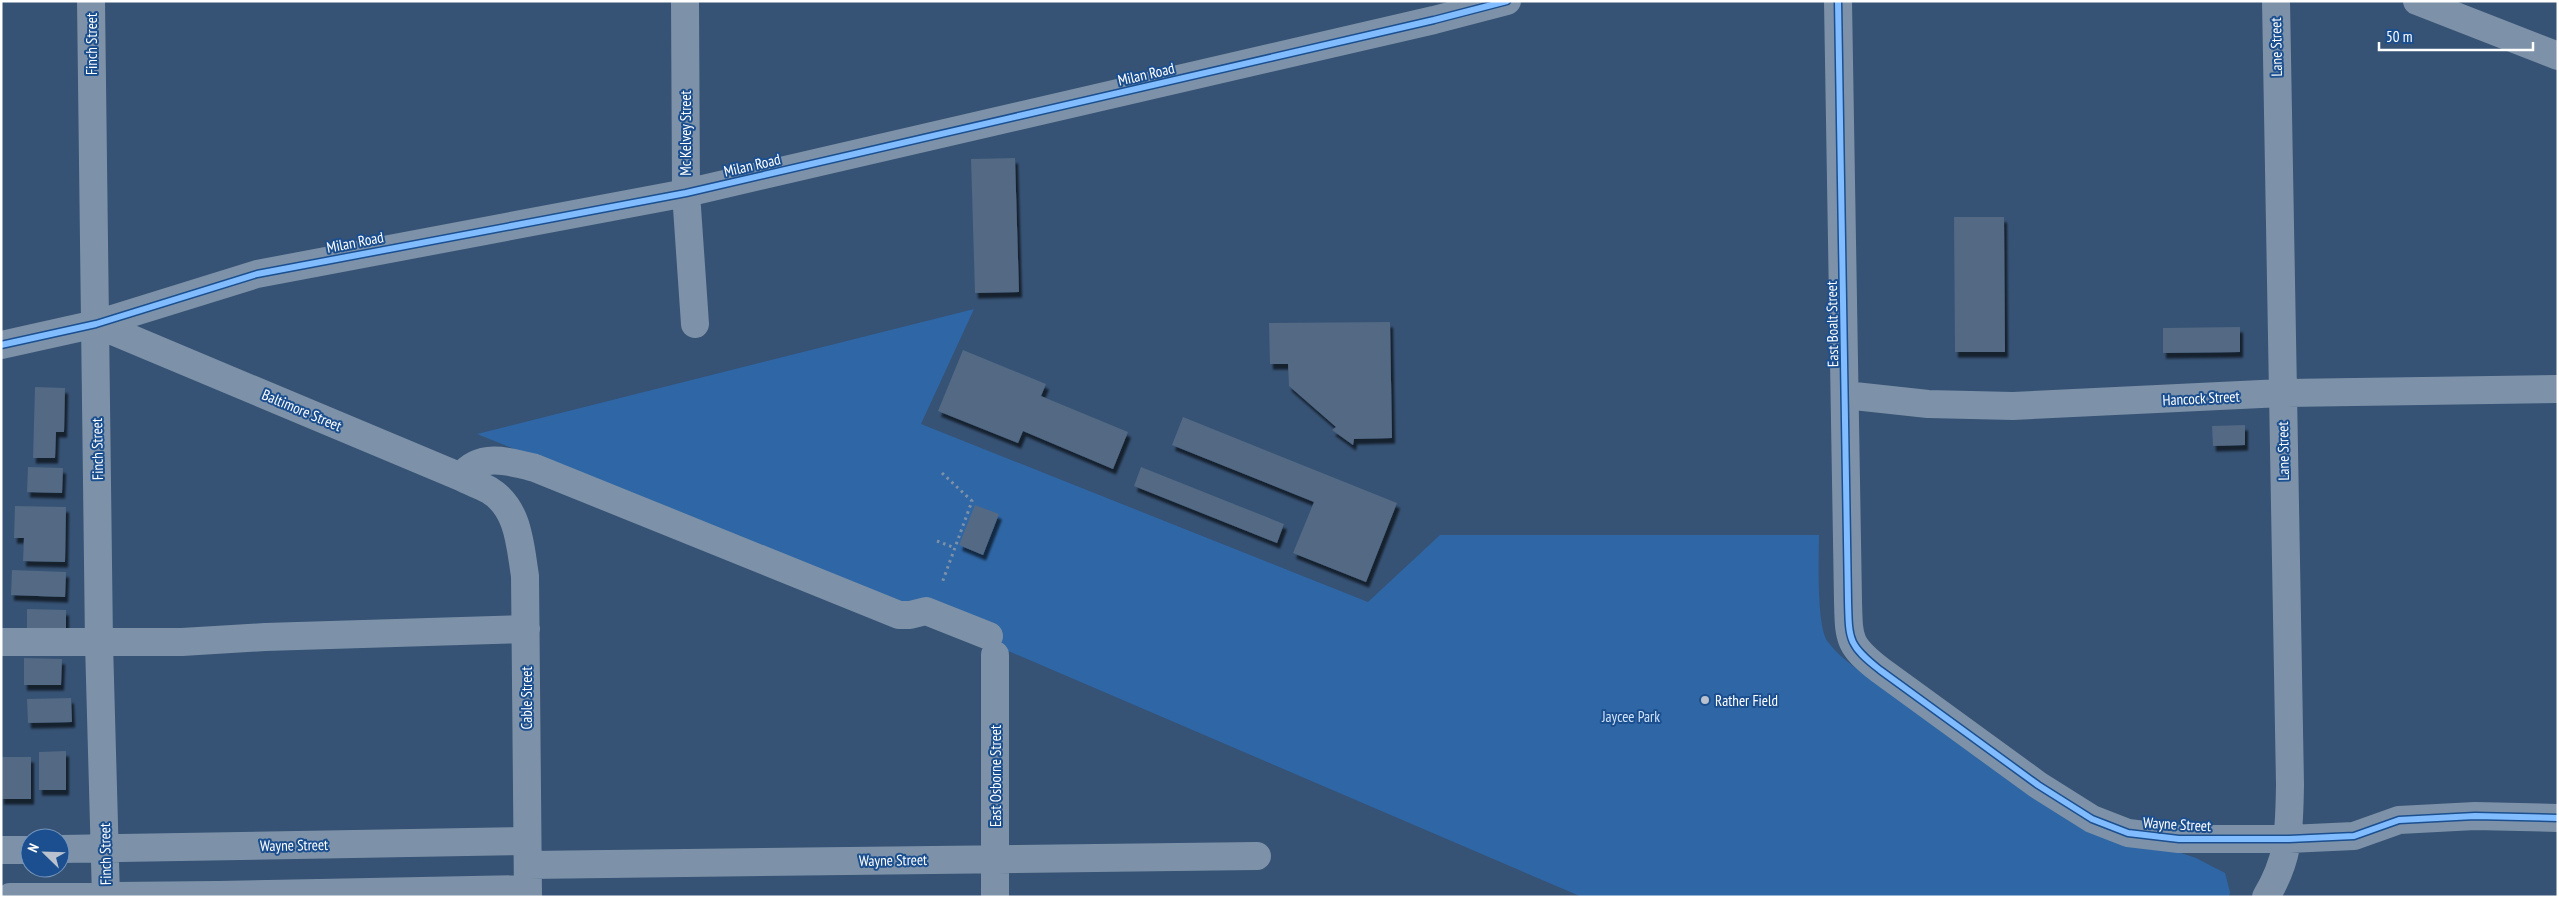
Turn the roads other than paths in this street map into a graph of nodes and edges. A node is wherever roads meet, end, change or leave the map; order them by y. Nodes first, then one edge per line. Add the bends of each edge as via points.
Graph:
1 (91, 1) edge
2 (685, 1) edge
3 (1507, 1) edge
4 (1838, 1) edge
5 (2276, 1) edge
6 (2417, 1) edge
7 (2558, 56) edge
8 (686, 193) junction
9 (96, 324) junction
10 (695, 324) dead end
11 (1, 345) edge
12 (2558, 389) edge
13 (2282, 393) junction
14 (1845, 395) junction
15 (461, 477) junction
16 (504, 503) joint
17 (526, 629) junction
18 (1, 642) edge
19 (98, 643) junction
20 (1853, 645) joint
21 (2558, 818) edge
22 (2289, 839) junction
23 (70, 849) edge
24 (106, 849) junction
25 (1, 850) edge
26 (20, 850) edge
27 (1257, 856) dead end
28 (995, 859) junction
29 (528, 873) edge
30 (106, 896) edge
31 (10, 897) edge
32 (995, 897) edge
33 (2266, 897) edge

1 - 9 street, Finch Street
2 - 8 street, Mc Kelvey Street
3 - 8 street, Milan Road
4 - 14 street, East Boalt Street
5 - 13 street, Lane Street
6 - 7 street
8 - 9 street, Milan Road via 257,274
8 - 10 street, Mc Kelvey Street
9 - 11 street, Milan Road
9 - 15 street, Baltimore Street
9 - 19 street, Finch Street
12 - 13 street, Hancock Street
13 - 14 street, Hancock Street via 2013,406 1928,404
13 - 22 street, Lane Street
14 - 20 street, East Boalt Street via 1848,601
15 - 16 street, Baltimore Street via 489,490
15 - 28 street, East Osborne Street via 468,467 488,461 530,467 899,615 910,616 926,611 992,646
16 - 17 street, Cable Street via 518,529 525,576
17 - 19 street
17 - 29 street, Cable Street
18 - 19 street
19 - 24 street, Finch Street
20 - 22 street, Wayne Street via 1880,670 2038,785 2106,826 2159,838
21 - 22 street, Wayne Street via 2475,816 2399,820 2354,836
22 - 33 street, Lane Street via 2278,874
23 - 24 street, Wayne Street
24 - 29 street, Wayne Street
24 - 30 street, Finch Street
25 - 26 street
27 - 28 street, Wayne Street
28 - 29 street, Wayne Street
28 - 32 street, East Osborne Street
29 - 30 street, Wayne Street
30 - 31 street, Wayne Street

